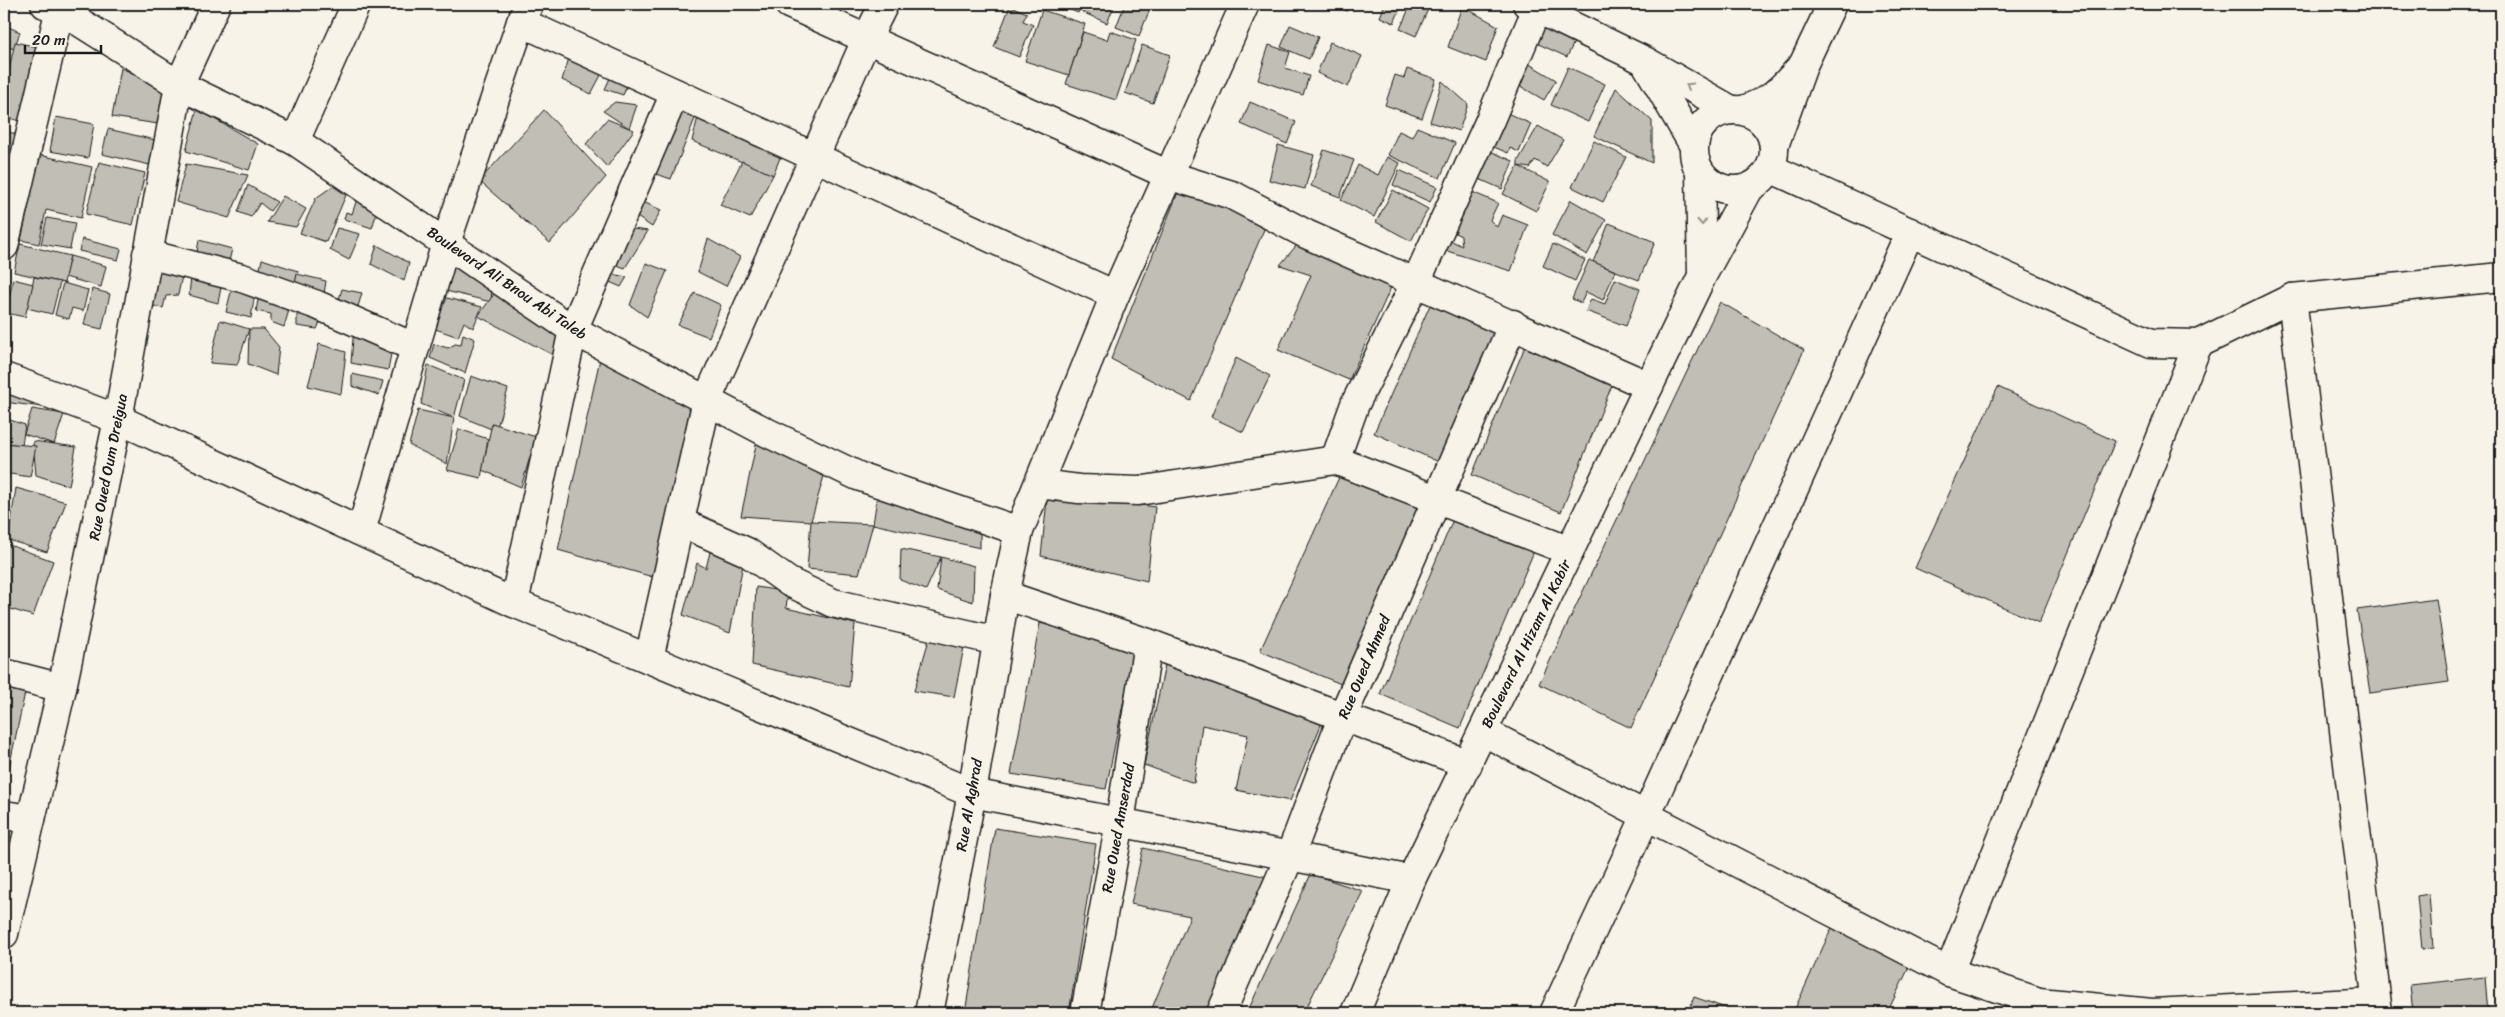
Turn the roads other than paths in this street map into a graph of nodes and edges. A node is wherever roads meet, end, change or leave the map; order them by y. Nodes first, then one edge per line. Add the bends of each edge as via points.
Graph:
1 (216, 4) edge
2 (356, 4) edge
3 (788, 4) edge
4 (884, 4) edge
5 (1245, 4) edge
6 (1832, 4) edge
7 (55, 5) edge
8 (1532, 6) edge
9 (525, 13) edge
10 (867, 38) junction
11 (1645, 61) junction
12 (1804, 63) junction
13 (179, 85) junction
14 (675, 92) junction
15 (1737, 110) junction
16 (295, 141) junction
17 (1694, 146) junction
18 (816, 157) junction
19 (1772, 157) junction
20 (1700, 173) junction
21 (1171, 176) junction
22 (1750, 187) junction
23 (1910, 232) junction
24 (446, 243) junction
25 (4, 246) edge
26 (147, 254) junction
27 (1702, 276) junction
28 (2501, 277) edge
29 (1416, 282) junction
30 (1116, 295) junction
31 (2292, 298) junction
32 (1513, 324) junction
33 (573, 330) junction
34 (2198, 344) junction
35 (414, 347) junction
36 (4, 377) edge
37 (1649, 386) junction
38 (707, 400) junction
39 (118, 419) junction
40 (1335, 460) junction
41 (1039, 484) junction
42 (1437, 498) junction
43 (680, 522) junction
44 (1019, 531) junction
45 (361, 532) junction
46 (1570, 551) junction
47 (1005, 595) junction
48 (514, 603) junction
49 (997, 641) junction
50 (1148, 643) junction
51 (649, 659) junction
52 (4, 673) edge
53 (62, 688) junction
54 (1342, 718) junction
55 (1484, 732) junction
56 (1468, 764) junction
57 (972, 793) junction
58 (4, 815) edge
59 (1646, 816) junction
60 (31, 819) junction
61 (1120, 822) junction
62 (1290, 856) junction
63 (1411, 880) junction
64 (7, 901) edge
65 (4, 934) edge
66 (1949, 972) junction
67 (2377, 1008) edge
68 (929, 1013) edge
69 (1085, 1013) edge
70 (1221, 1013) edge
71 (1355, 1013) edge
72 (1554, 1013) edge
73 (2152, 1013) edge

1 - 13 street, Rue Oued Oum Dreigua
2 - 16 street
3 - 10 street
4 - 10 street
5 - 21 street, Rue Al Aghrad
6 - 12 street
7 - 13 street, Boulevard Ali Bnou Abi Taleb
7 - 25 street
8 - 11 street
8 - 29 street via 1490,120
9 - 14 street
9 - 24 street
10 - 18 street
10 - 21 street
15 -> 11 street
11 - 17 street
12 - 15 street via 1783,88 1765,102
12 - 19 street
13 - 16 street, Boulevard Ali Bnou Abi Taleb
13 - 26 street, Rue Oued Oum Dreigua
14 - 18 street
14 - 33 street
15 - 17 street via 1717,114 1706,122
15 - 19 street via 1758,118 1767,128
16 - 24 street, Boulevard Ali Bnou Abi Taleb
17 - 20 street
18 - 30 street
18 - 38 street
19 - 22 street via 1762,180
19 - 23 street
20 - 22 street via 1723,189 1737,191
20 -> 27 street, Boulevard Al Hizam Al Kabir
21 - 29 street via 1232,196 1306,234
21 - 30 street, Rue Al Aghrad
22 - 27 street, Boulevard Al Hizam Al Kabir
23 - 34 street via 2151,343
23 - 59 street
24 - 33 street, Boulevard Ali Bnou Abi Taleb
24 - 35 street
26 - 35 street via 250,281 317,305
26 - 39 street, Rue Oued Oum Dreigua
27 - 37 street, Boulevard Al Hizam Al Kabir
28 - 31 street
29 - 32 street
29 - 40 street via 1355,404
30 - 41 street, Rue Al Aghrad
31 - 34 street
31 - 67 street
32 - 37 street
32 - 42 street, Rue Oued Ahmed
33 - 38 street, Boulevard Ali Bnou Abi Taleb
33 - 48 street
34 - 66 street
35 - 45 street
36 - 39 street
37 - 46 street, Boulevard Al Hizam Al Kabir
38 - 43 street
38 - 44 street, Boulevard Ali Bnou Abi Taleb via 858,476
39 - 45 street
39 - 53 street, Rue Oued Oum Dreigua
40 - 41 street via 1138,491
40 - 42 street
41 - 44 street, Rue Al Aghrad
42 - 46 street
42 - 54 street, Rue Oued Ahmed
43 - 49 street via 748,552 789,582 833,603
43 - 51 street
44 - 47 street, Rue Al Aghrad
45 - 48 street
46 - 55 street, Boulevard Al Hizam Al Kabir
47 - 49 street, Rue Al Aghrad
47 - 50 street
48 - 51 street
49 - 57 street, Rue Al Aghrad
50 - 54 street
50 - 61 street, Rue Oued Amserdad
51 - 57 street
52 - 53 street
53 - 60 street, Rue Oued Oum Dreigua
54 - 56 street
54 - 62 street, Rue Oued Ahmed
55 - 56 street, Boulevard Al Hizam Al Kabir
55 - 59 street
56 - 63 street, Boulevard Al Hizam Al Kabir
57 - 61 street
57 - 68 street, Rue Al Aghrad
58 - 60 street
59 - 66 street
59 - 72 street
60 - 64 street, Rue Oued Oum Dreigua
61 - 62 street
61 - 69 street, Rue Oued Amserdad
62 - 63 street
62 - 70 street, Rue Oued Ahmed
63 - 71 street, Boulevard Al Hizam Al Kabir
64 - 65 street, Rue Oued Oum Dreigua
66 - 73 street via 2039,1002
67 - 73 street

